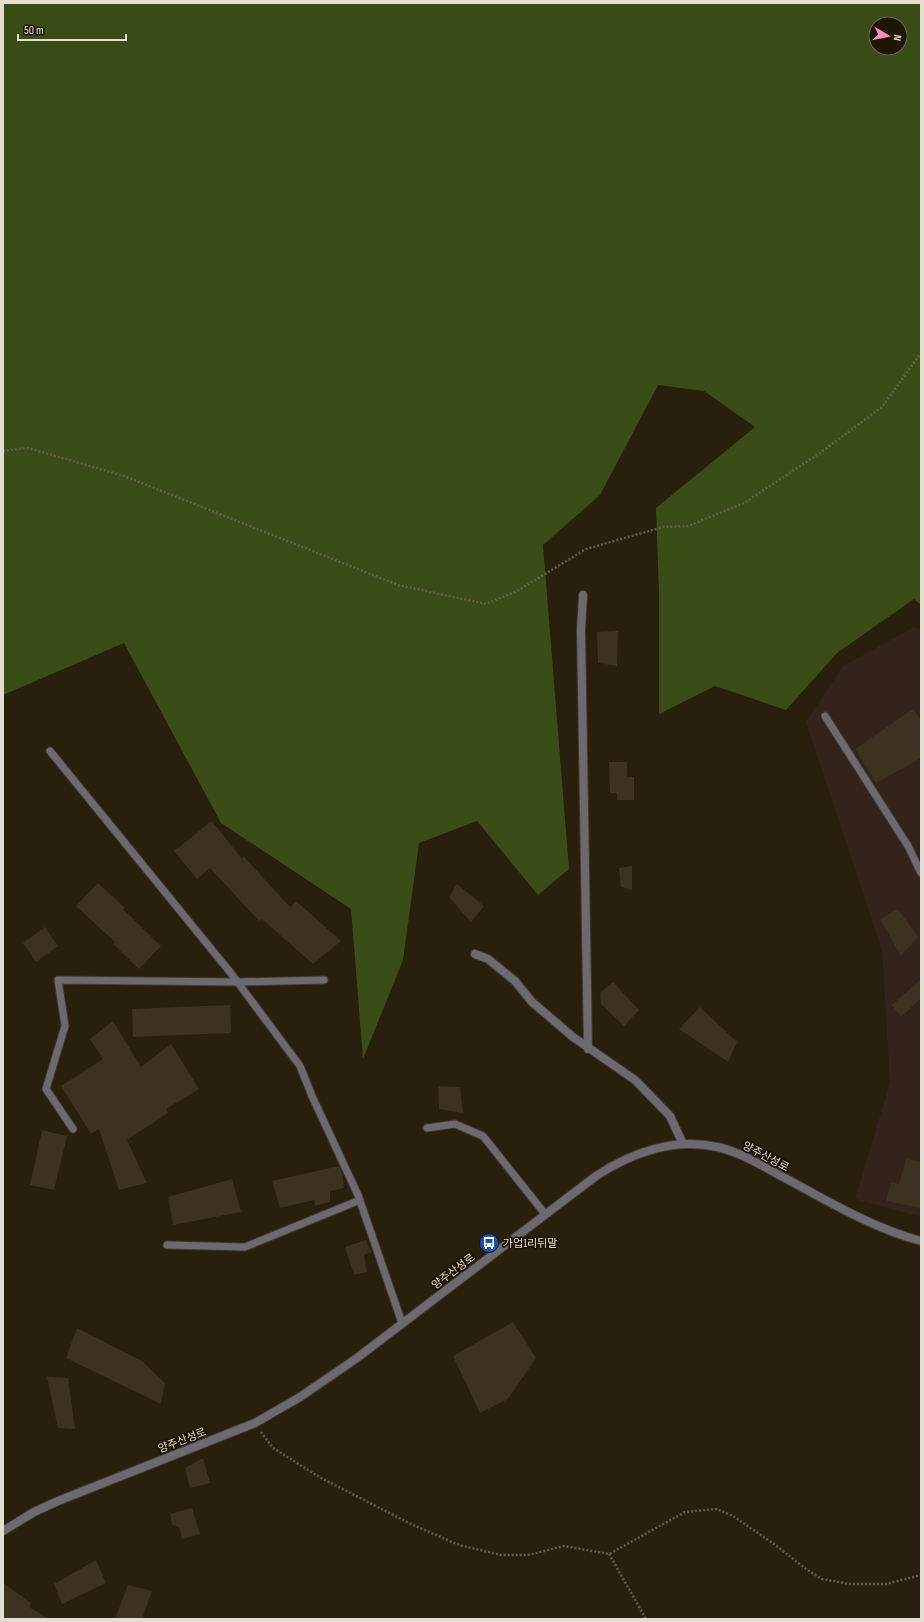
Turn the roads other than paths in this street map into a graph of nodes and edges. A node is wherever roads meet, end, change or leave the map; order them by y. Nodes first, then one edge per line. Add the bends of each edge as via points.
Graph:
1 (583, 595) dead end
2 (825, 716) dead end
3 (50, 751) dead end
4 (921, 873) edge
5 (475, 954) dead end
6 (324, 980) dead end
7 (238, 982) junction
8 (588, 1048) junction
9 (427, 1128) dead end
10 (73, 1129) dead end
11 (684, 1144) junction
12 (360, 1200) junction
13 (545, 1214) junction
14 (921, 1241) edge
15 (167, 1244) dead end
16 (402, 1323) junction
17 (3, 1531) edge

1 - 8 street via 581,630
2 - 4 lane via 908,846
3 - 7 lane
5 - 8 street via 488,959 515,981 532,1002
6 - 7 lane
7 - 10 lane via 58,980 65,1026 46,1089
7 - 12 lane via 300,1066
8 - 11 street via 635,1080 670,1116
9 - 13 lane via 455,1124 483,1136
11 - 13 street, 양주산성로 via 634,1154 609,1167
11 - 14 street, 양주산성로 via 703,1144 735,1152 862,1220
12 - 15 lane via 245,1247
12 - 16 lane
13 - 16 street, 양주산성로
16 - 17 street, 양주산성로 via 300,1397 254,1423 64,1498

